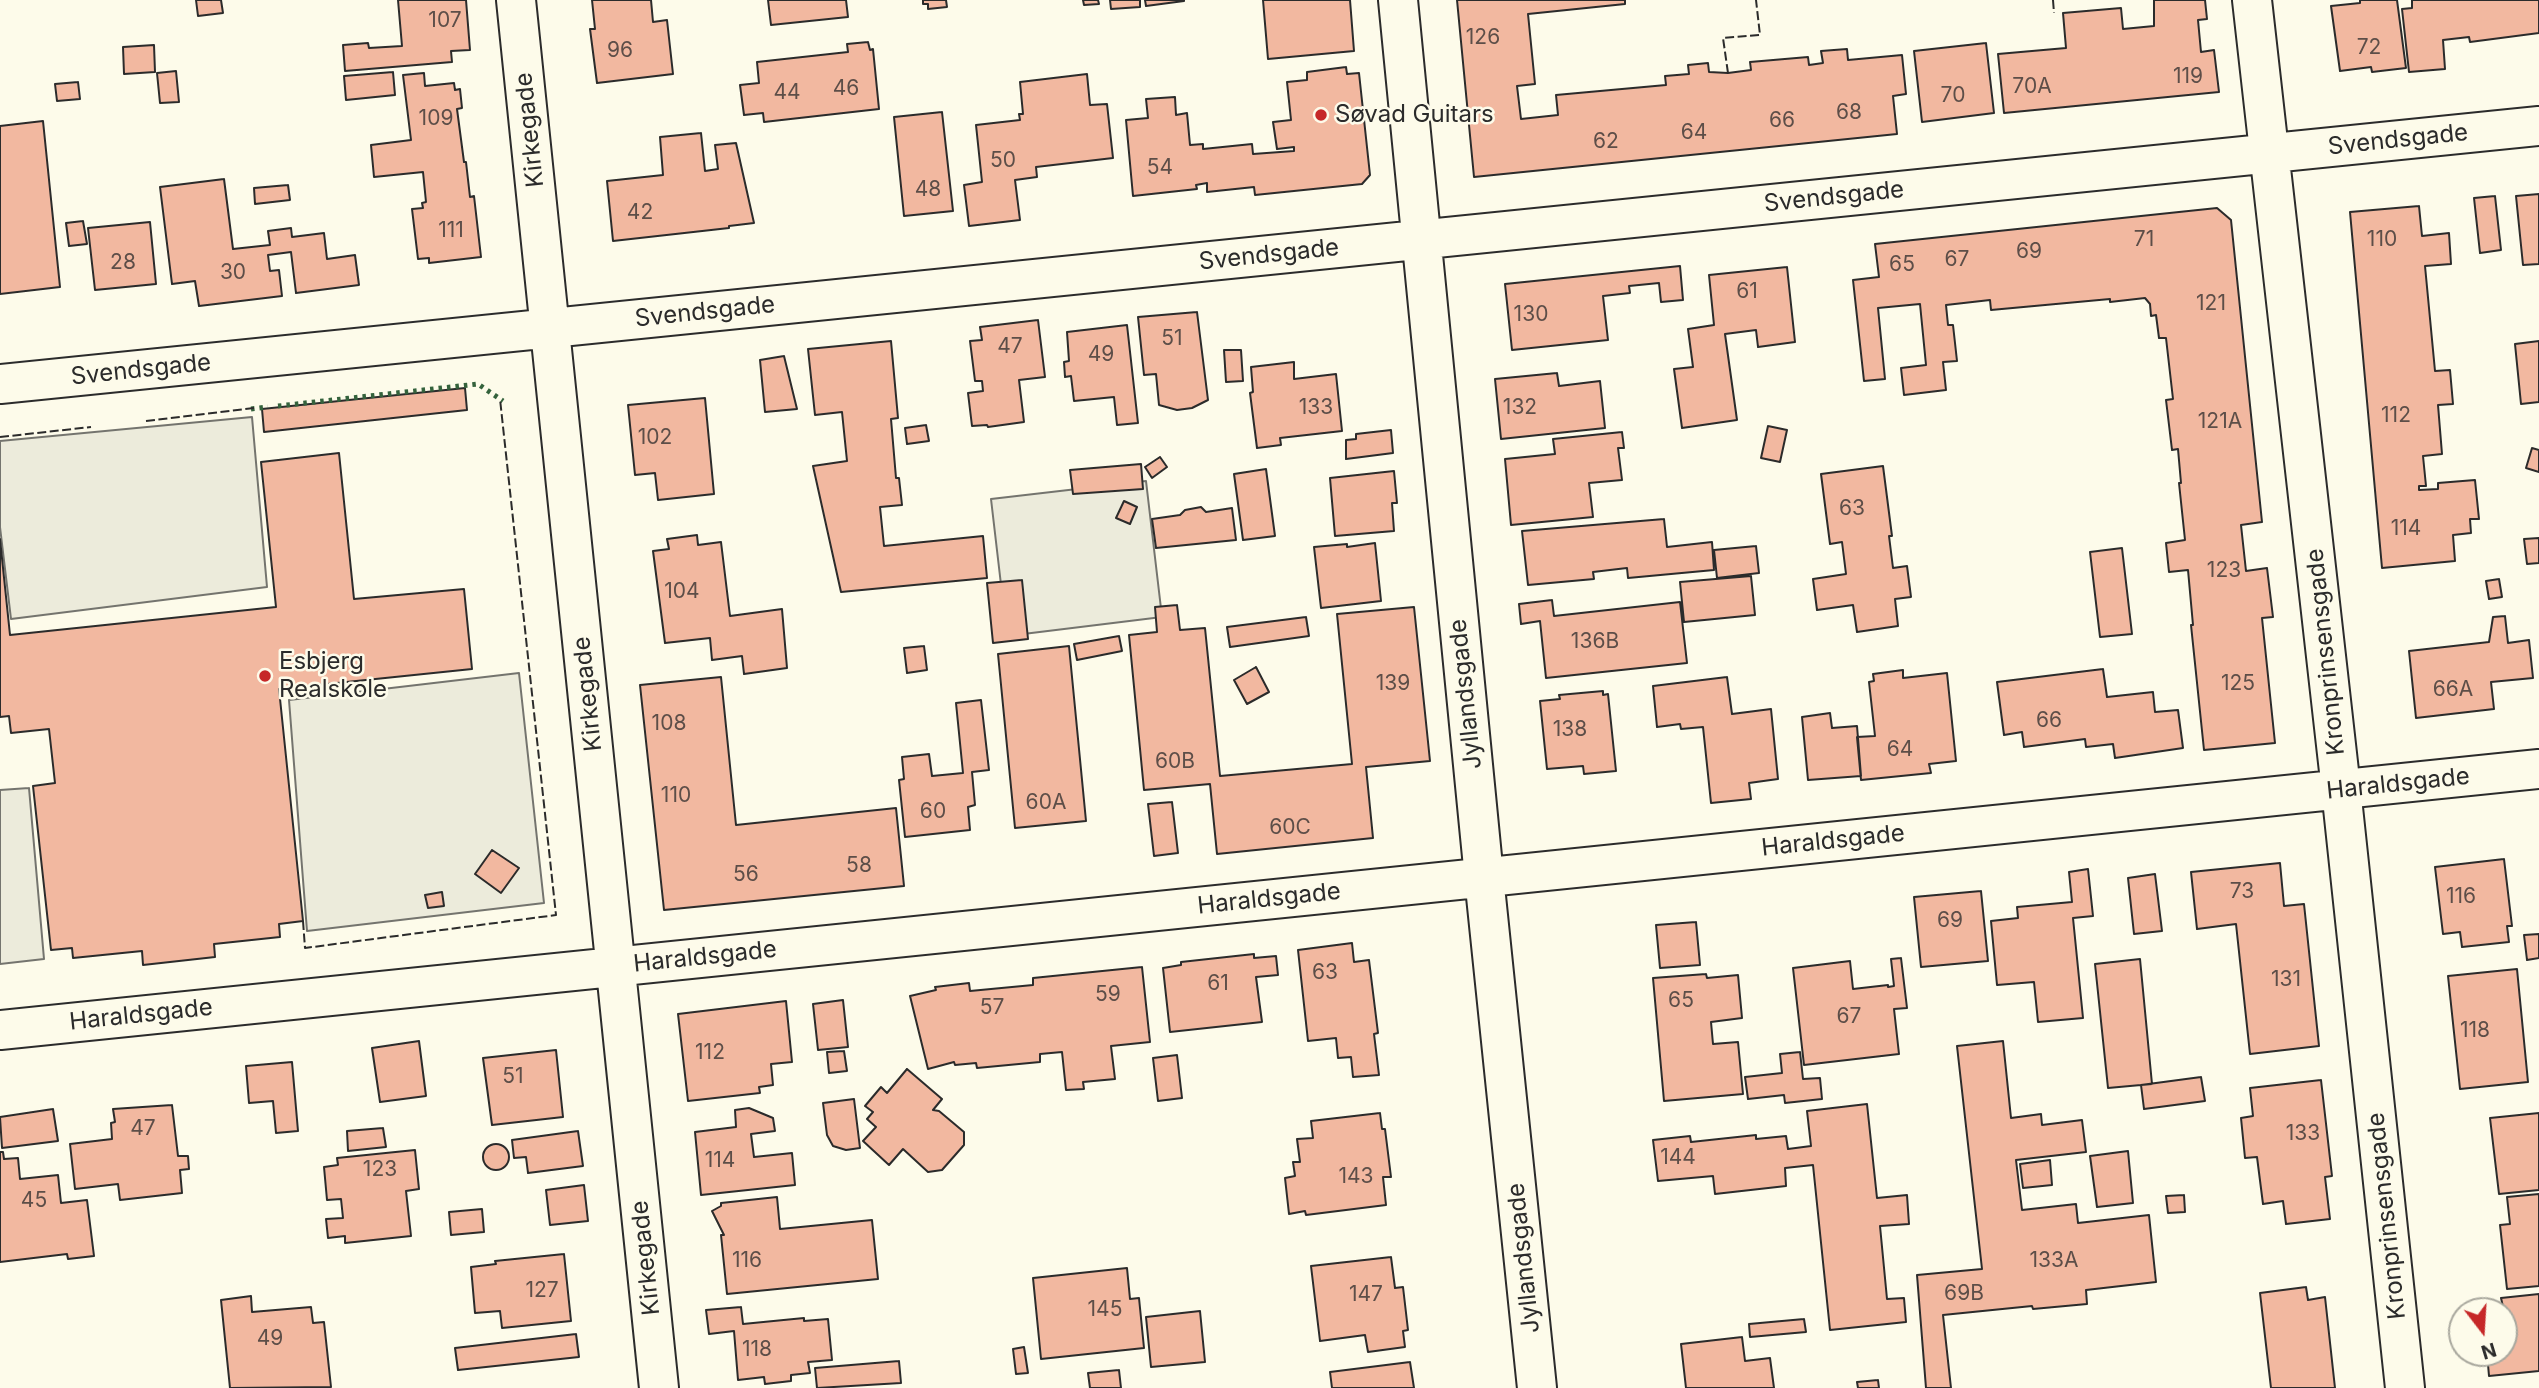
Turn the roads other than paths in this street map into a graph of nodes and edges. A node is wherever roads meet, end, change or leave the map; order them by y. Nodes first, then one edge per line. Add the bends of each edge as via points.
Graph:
1 (516, 0) edge
2 (1398, 0) edge
3 (2252, 0) edge
4 (2539, 126) edge
5 (2269, 153) junction
6 (1421, 239) junction
7 (550, 328) junction
8 (0, 384) edge
9 (2539, 769) edge
10 (2341, 789) junction
11 (1484, 877) junction
12 (616, 965) junction
13 (0, 1030) edge
14 (659, 1388) edge
15 (1537, 1388) edge
16 (2405, 1388) edge

1 - 7 street, Kirkegade
2 - 6 street, Jyllandsgade
3 - 5 street, Kronprinsensgade
4 - 5 street, Svendsgade
5 - 6 street, Svendsgade
5 - 10 street, Kronprinsensgade
6 - 7 street, Svendsgade
6 - 11 street, Jyllandsgade
7 - 8 street, Svendsgade
7 - 12 street, Kirkegade
9 - 10 street, Haraldsgade
10 - 11 street, Haraldsgade
10 - 16 street, Kronprinsensgade
11 - 12 street, Haraldsgade
11 - 15 street, Jyllandsgade
12 - 13 street, Haraldsgade
12 - 14 street, Kirkegade

